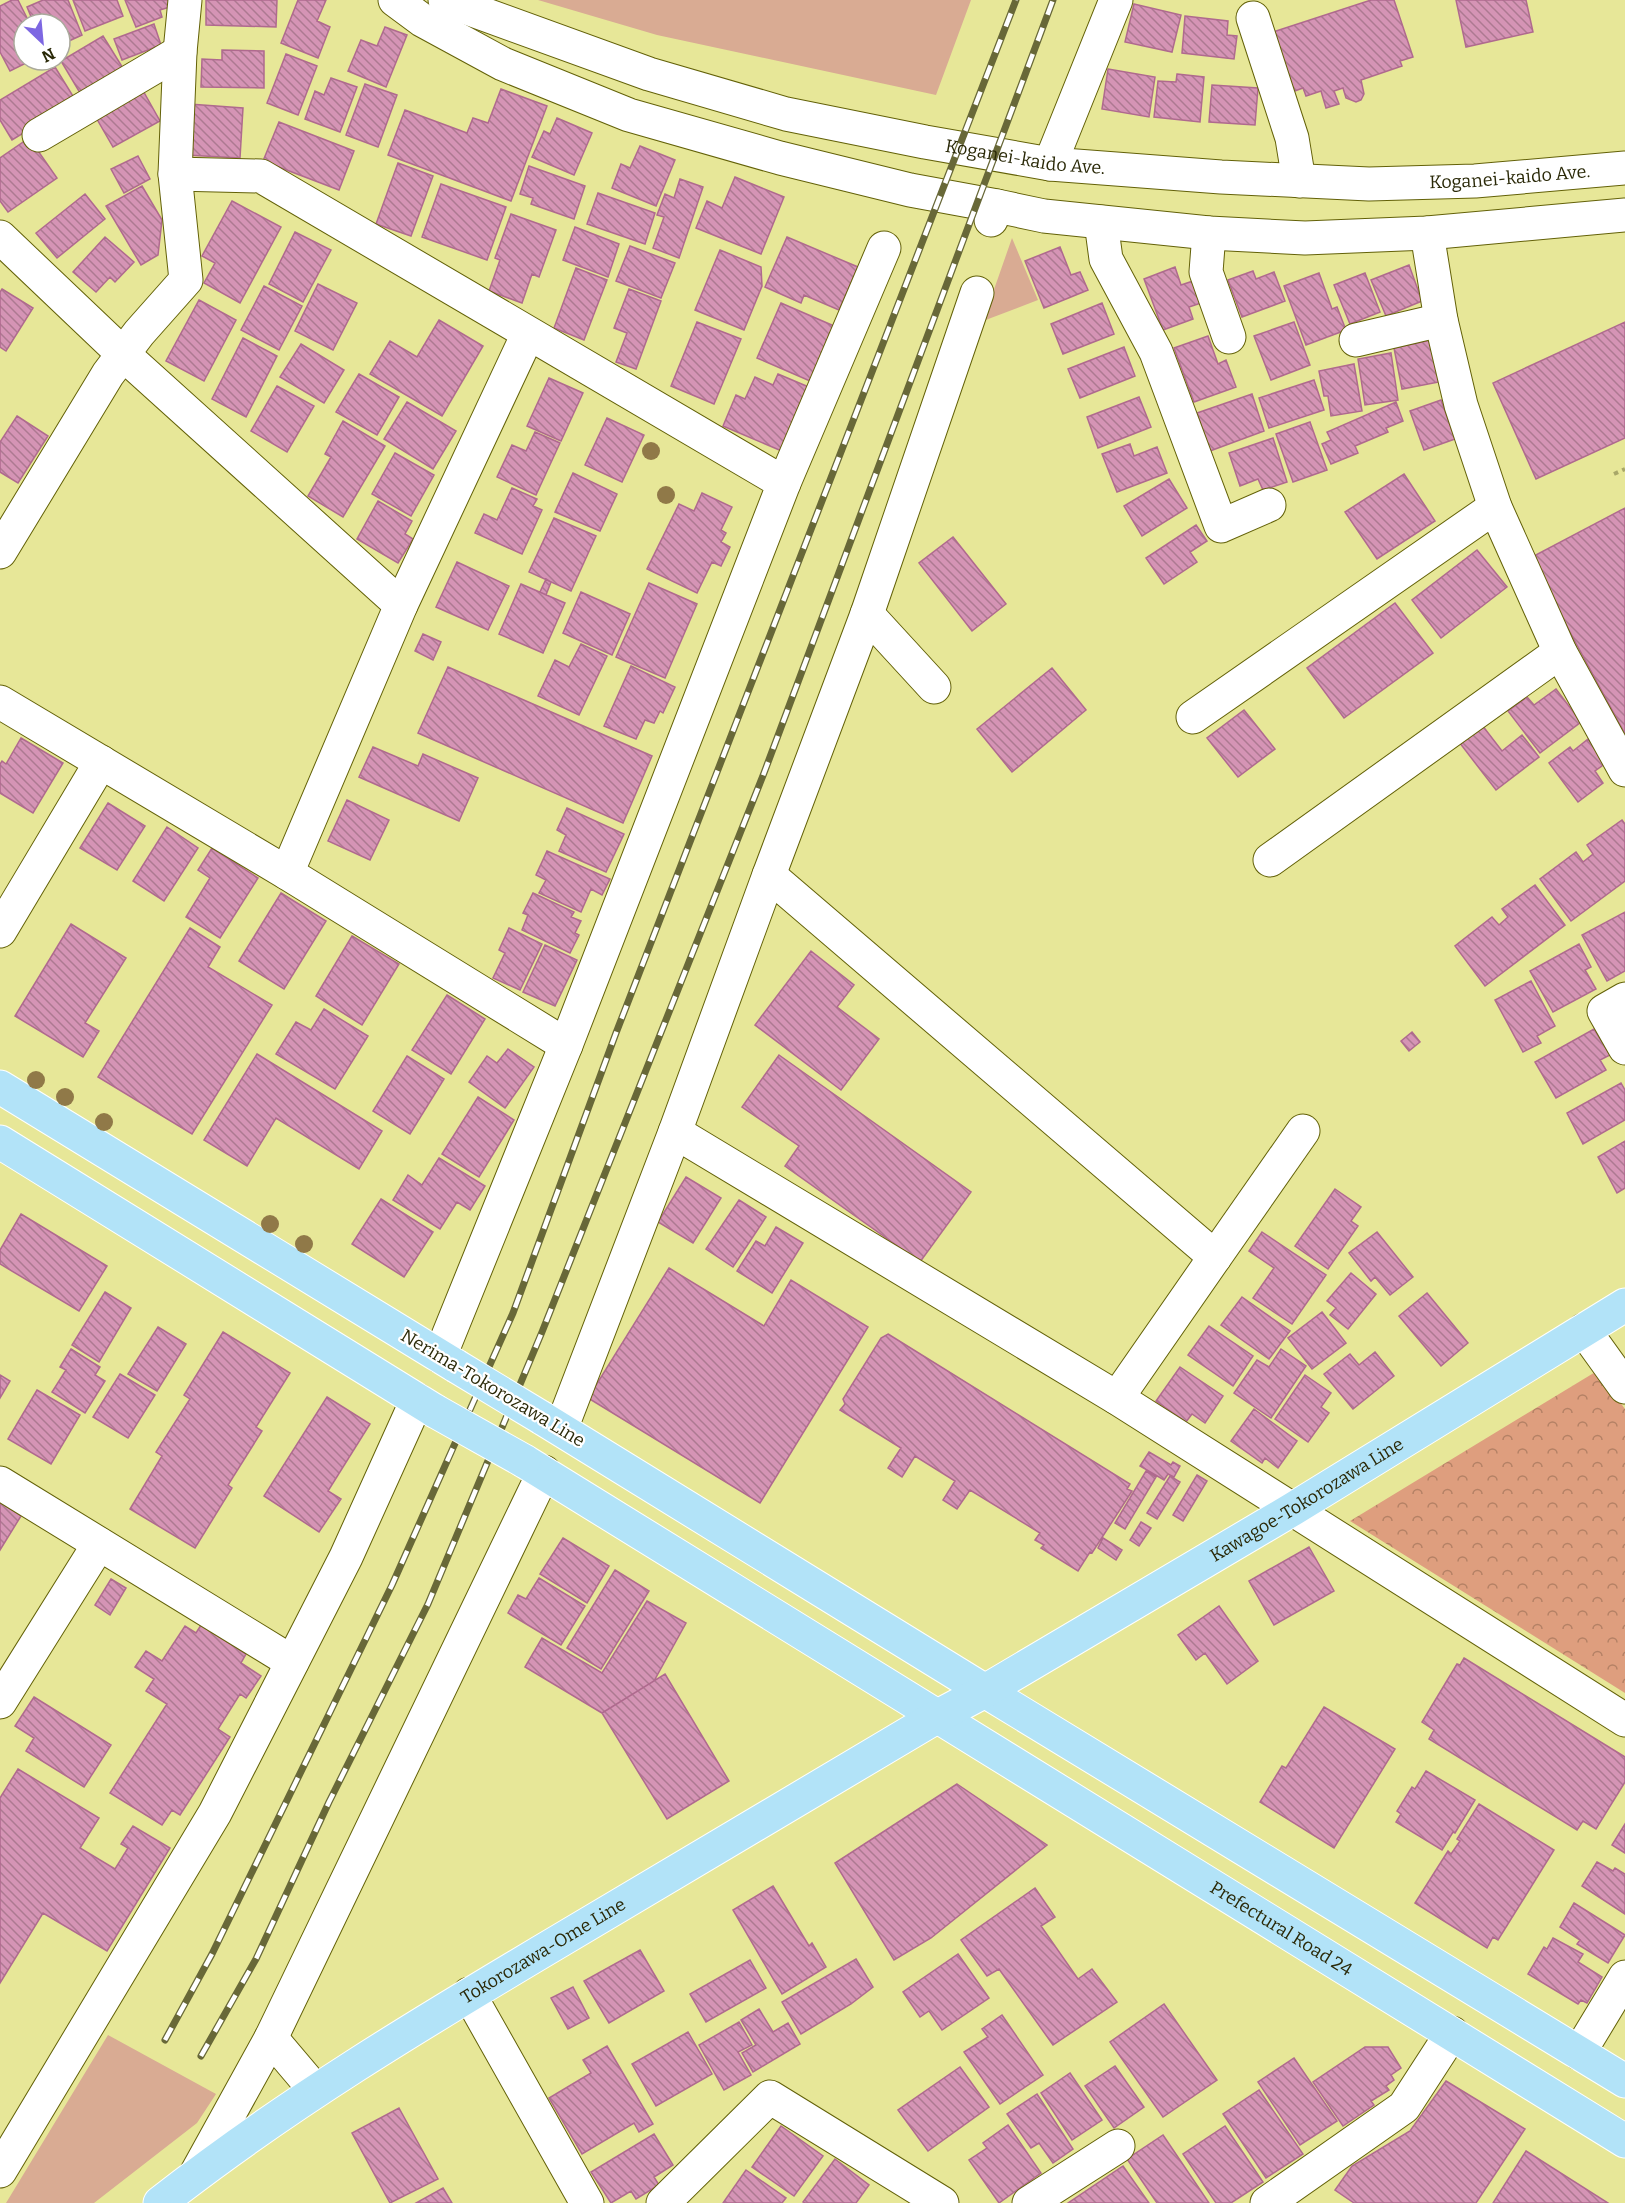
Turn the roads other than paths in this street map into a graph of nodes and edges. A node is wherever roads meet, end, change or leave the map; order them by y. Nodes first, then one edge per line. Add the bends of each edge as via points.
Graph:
1 (185, 0) edge
2 (395, 0) edge
3 (446, 0) edge
4 (1116, 0) edge
5 (1253, 18) dead end
6 (180, 52) junction
7 (39, 135) dead end
8 (1050, 164) junction
9 (1625, 168) edge
10 (174, 174) junction
11 (1299, 181) junction
12 (1625, 215) edge
13 (1101, 222) junction
14 (1427, 233) junction
15 (1209, 234) junction
16 (0, 237) edge
17 (884, 248) dead end
18 (977, 293) dead end
19 (1441, 320) junction
20 (528, 334) junction
21 (1229, 337) dead end
22 (1356, 340) dead end
23 (123, 354) junction
24 (784, 483) junction
25 (1269, 505) dead end
26 (1496, 507) junction
27 (10, 514) edge
28 (0, 552) edge
29 (402, 605) junction
30 (867, 614) junction
31 (1560, 652) junction
32 (934, 687) dead end
33 (0, 702) edge
34 (1192, 717) dead end
35 (101, 762) junction
36 (1625, 770) edge
37 (1270, 860) dead end
38 (287, 873) junction
39 (769, 875) junction
40 (0, 931) edge
41 (1625, 999) edge
42 (566, 1045) junction
43 (1625, 1048) edge
44 (0, 1087) edge
45 (1303, 1131) dead end
46 (675, 1132) junction
47 (0, 1142) edge
48 (1215, 1257) junction
49 (1625, 1305) edge
50 (1584, 1330) junction
51 (448, 1361) junction
52 (1625, 1387) edge
53 (1117, 1398) junction
54 (426, 1405) junction
55 (552, 1423) junction
56 (534, 1467) junction
57 (0, 1482) edge
58 (1293, 1509) junction
59 (99, 1544) junction
60 (292, 1662) junction
61 (985, 1691) junction
62 (0, 1702) edge
63 (938, 1716) junction
64 (1625, 1720) edge
65 (1625, 1977) edge
66 (469, 1994) junction
67 (1452, 2033) junction
68 (271, 2038) junction
69 (1579, 2053) junction
70 (1625, 2081) edge
71 (315, 2090) junction
72 (1625, 2141) edge
73 (1118, 2146) dead end
74 (0, 2171) edge
75 (196, 2174) junction
76 (904, 2194) edge
77 (160, 2203) edge
78 (587, 2203) edge
79 (663, 2203) edge
80 (942, 2203) edge
81 (1029, 2203) edge
82 (1267, 2203) edge

1 - 6 street
2 - 13 street via 422,20 503,64 629,115 906,199 994,213
3 - 8 street, Koganei-kaido Ave. via 649,74 786,114
4 - 8 street
5 - 11 street via 1292,138
6 - 7 street
6 - 10 street
8 - 11 street, Koganei-kaido Ave.
9 - 11 street, Koganei-kaido Ave. via 1475,181
10 - 20 street via 261,176
10 - 23 street via 186,280
12 - 14 street
13 - 15 street
13 - 25 street via 1106,259 1160,363 1221,526
14 - 15 street via 1305,238
14 - 19 street
15 - 21 street via 1206,272
16 - 23 street
17 - 24 street
18 - 30 street
19 - 22 street
19 - 26 street via 1461,405
20 - 24 street
20 - 29 street
23 - 27 street
23 - 29 street
24 - 42 street
26 - 31 street
26 - 34 street
27 - 28 street
29 - 38 street
30 - 32 street
30 - 39 street
31 - 36 street
31 - 37 street
33 - 35 street
35 - 38 street
35 - 40 street
38 - 42 street
39 - 46 street
39 - 48 street
41 - 43 street via 1604,1011
42 - 51 street
44 - 51 main road, Nerima-Tokorozawa Line
45 - 48 street
46 - 53 street
46 - 55 street
47 - 54 main road
48 - 53 street
49 - 50 main road, Kawagoe-Tokorozawa Line
50 - 52 street
50 - 58 main road, Kawagoe-Tokorozawa Line
51 - 55 main road, Nerima-Tokorozawa Line, bridge
53 - 58 street
54 - 56 main road, bridge
54 - 60 street
55 - 61 main road, Nerima-Tokorozawa Line
56 - 63 main road
56 - 68 street
57 - 59 street
58 - 61 main road, Kawagoe-Tokorozawa Line
58 - 64 street
59 - 60 street
59 - 62 street
60 - 74 street via 215,1813
61 - 63 main road, Kawagoe-Tokorozawa Line
61 - 69 main road
63 - 66 main road, Tokorozawa-Ome Line
63 - 67 main road, Prefectural Road 24
65 - 69 street
66 - 71 main road, Tokorozawa-Ome Line
66 - 78 street
67 - 72 main road, Prefectural Road 24
67 - 82 street via 1404,2107
68 - 71 street
68 - 75 street
69 - 70 main road
71 - 75 main road, Tokorozawa-Ome Line
73 - 81 street
75 - 77 main road, Tokorozawa-Ome Line
76 - 79 street via 770,2097
76 - 80 street

